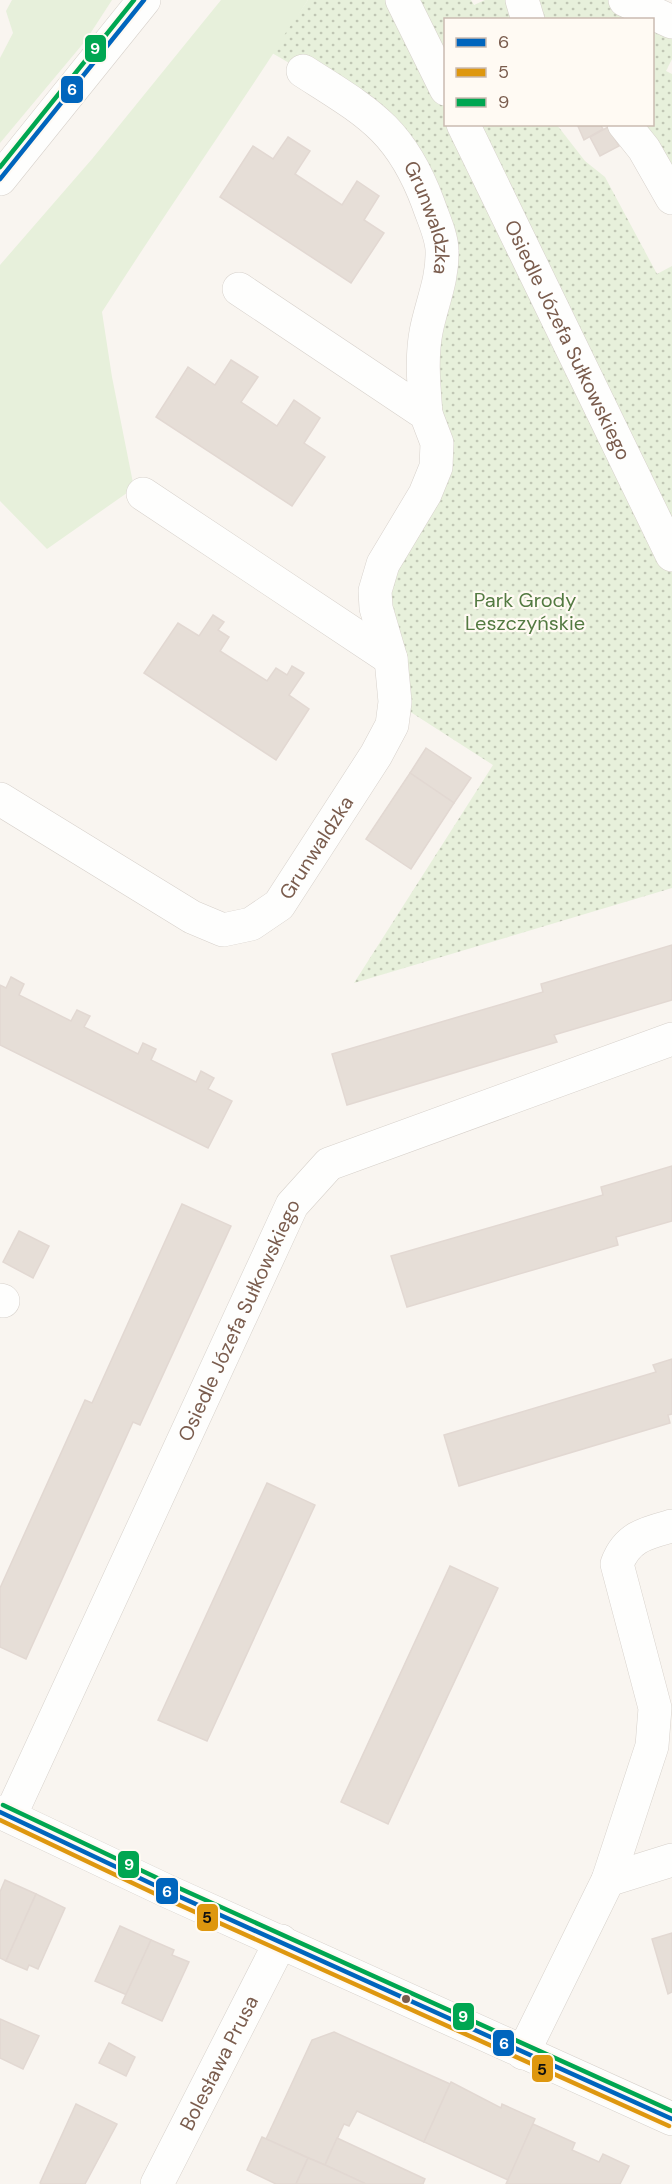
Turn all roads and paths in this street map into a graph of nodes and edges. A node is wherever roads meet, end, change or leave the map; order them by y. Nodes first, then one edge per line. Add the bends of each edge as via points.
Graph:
1 (144, 0) edge
2 (402, 0) edge
3 (522, 0) edge
4 (625, 0) edge
5 (527, 18) edge
6 (672, 22) edge
7 (303, 71) dead end
8 (444, 85) edge
9 (464, 126) edge
10 (626, 126) edge
11 (664, 164) edge
12 (0, 179) edge
13 (672, 198) edge
14 (239, 289) dead end
15 (426, 414) junction
16 (143, 494) dead end
17 (672, 555) edge
18 (391, 660) junction
19 (0, 799) edge
20 (672, 1039) edge
21 (672, 1526) edge
22 (5, 1814) edge
23 (672, 1860) edge
24 (608, 1880) junction
25 (281, 1941) junction
26 (523, 2053) junction
27 (672, 2119) edge
28 (157, 2184) edge

1 - 12 street
2 - 8 street
3 - 5 street
4 - 6 street
7 - 15 street, Grunwaldzka via 381,124 400,146 433,216 442,250 440,277 426,330
9 - 17 street, Osiedle Józefa Sułkowskiego
10 - 11 street
11 - 13 street
14 - 15 street
15 - 18 street, Grunwaldzka via 437,443 436,467 425,494 383,564 375,591
16 - 18 street
18 - 19 street, Grunwaldzka via 395,702 392,725 279,905 250,924 223,930 192,917
20 - 22 street, Osiedle Józefa Sułkowskiego via 329,1164 292,1204
21 - 24 street via 628,1543 617,1564 655,1708 656,1728 643,1781
22 - 25 street
23 - 24 street
24 - 26 street
25 - 26 street
25 - 28 street, Bolesława Prusa
26 - 27 street

